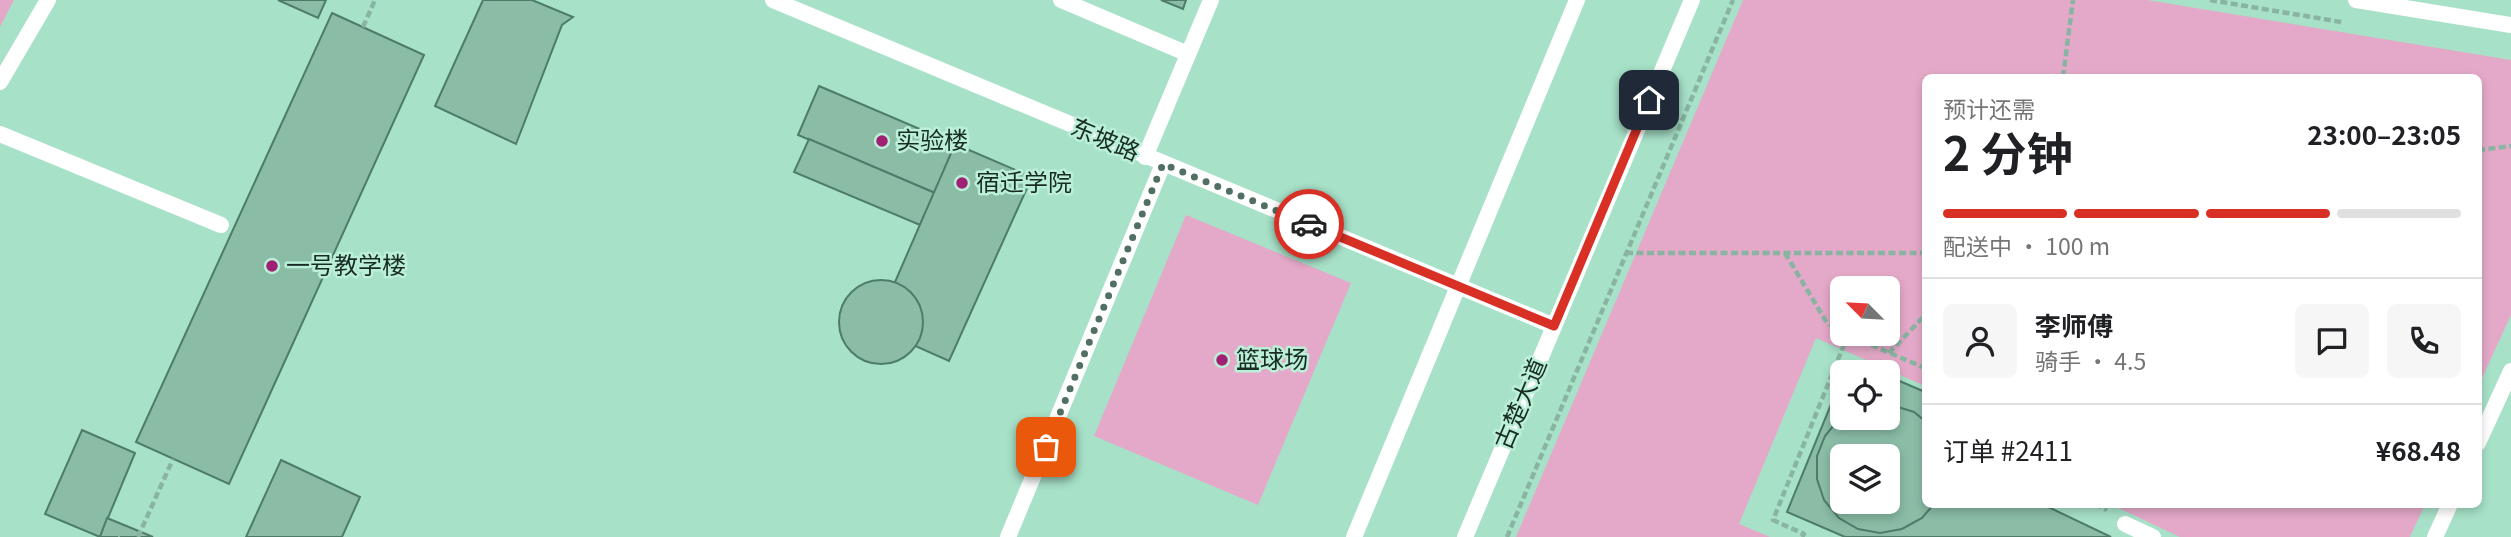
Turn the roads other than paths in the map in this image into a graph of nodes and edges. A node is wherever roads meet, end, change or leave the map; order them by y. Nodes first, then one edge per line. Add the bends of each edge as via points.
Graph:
1 (48, 0) edge
2 (773, 0) edge
3 (1061, 0) edge
4 (1211, 0) edge
5 (1577, 0) edge
6 (1692, 0) edge
7 (2356, 0) edge
8 (2511, 25) edge
9 (1188, 54) junction
10 (0, 82) edge
11 (0, 134) edge
12 (1145, 157) junction
13 (1163, 164) junction
14 (221, 225) dead end
15 (1458, 286) junction
16 (1554, 326) junction
17 (2511, 371) edge
18 (2482, 434) edge
19 (2448, 508) edge
20 (2125, 524) dead end
21 (1008, 537) edge
22 (1354, 537) edge
23 (1465, 537) edge
24 (2153, 537) edge
25 (2435, 537) edge

1 - 10 lane
2 - 12 lane, 东坡路
3 - 9 lane
4 - 9 lane
5 - 15 lane
6 - 16 lane, 古楚大道
7 - 8 lane
9 - 12 lane
11 - 14 lane
12 - 13 lane, 东坡路
13 - 15 lane, 东坡路
13 - 21 lane
15 - 16 lane, 东坡路
15 - 22 lane
16 - 23 lane, 古楚大道
17 - 18 lane
19 - 25 lane
20 - 24 lane

